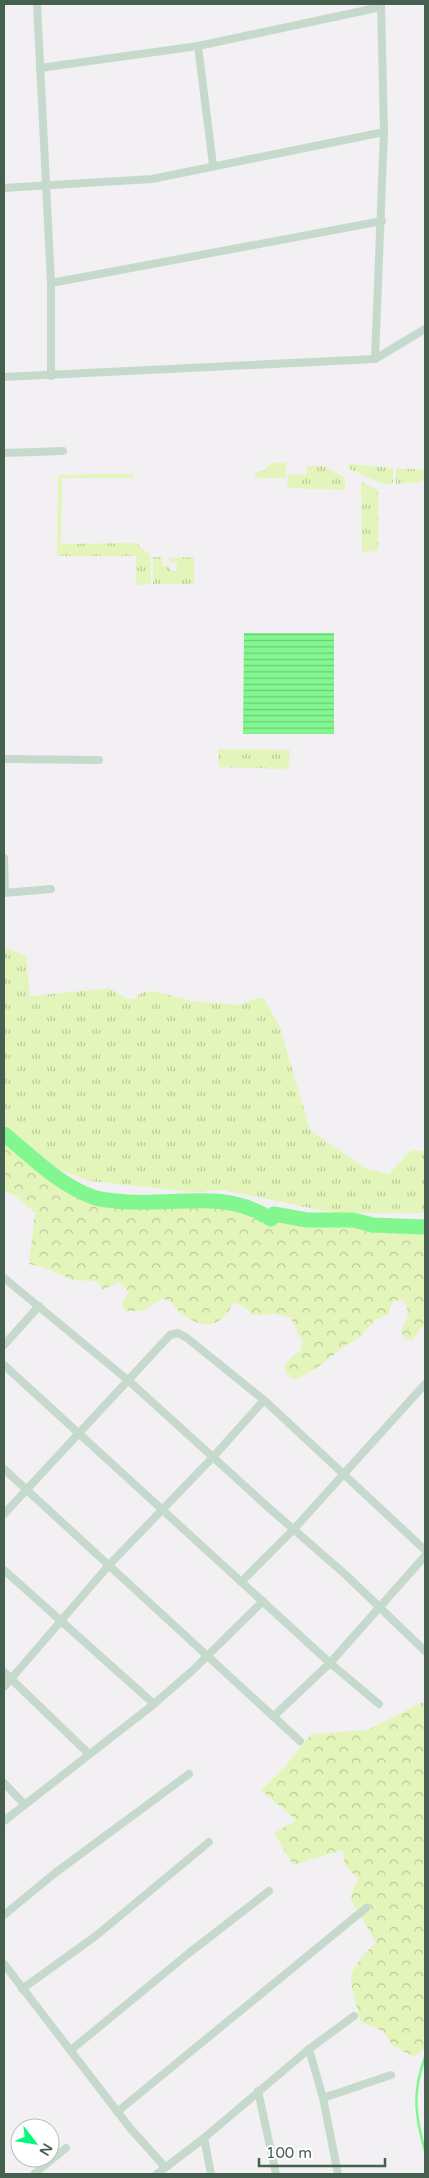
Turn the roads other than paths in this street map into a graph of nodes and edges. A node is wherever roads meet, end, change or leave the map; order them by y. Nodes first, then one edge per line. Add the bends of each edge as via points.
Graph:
1 (37, 4) edge
2 (381, 6) edge
3 (198, 46) junction
4 (40, 68) junction
5 (384, 132) junction
6 (213, 165) junction
7 (46, 187) junction
8 (4, 188) edge
9 (382, 221) junction
10 (51, 282) junction
11 (425, 329) edge
12 (375, 360) junction
13 (4, 376) edge
14 (51, 376) junction
15 (64, 451) dead end
16 (4, 453) edge
17 (4, 759) edge
18 (99, 760) dead end
19 (4, 858) edge
20 (51, 889) dead end
21 (4, 893) edge
22 (4, 1278) edge
23 (39, 1306) junction
24 (4, 1345) edge
25 (4, 1365) edge
26 (129, 1381) junction
27 (425, 1384) edge
28 (264, 1400) junction
29 (79, 1434) junction
30 (214, 1456) junction
31 (4, 1469) edge
32 (344, 1472) junction
33 (26, 1489) junction
34 (162, 1510) junction
35 (4, 1514) edge
36 (294, 1529) junction
37 (425, 1550) edge
38 (425, 1556) edge
39 (109, 1565) junction
40 (4, 1570) edge
41 (241, 1582) junction
42 (262, 1600) junction
43 (379, 1608) junction
44 (60, 1622) junction
45 (425, 1651) edge
46 (208, 1655) junction
47 (330, 1663) junction
48 (4, 1672) edge
49 (11, 1678) junction
50 (4, 1687) edge
51 (154, 1704) junction
52 (379, 1704) dead end
53 (274, 1715) junction
54 (300, 1741) dead end
55 (89, 1754) junction
56 (189, 1774) dead end
57 (4, 1783) edge
58 (24, 1804) junction
59 (4, 1821) edge
60 (209, 1842) dead end
61 (269, 1891) dead end
62 (366, 1908) dead end
63 (4, 1915) edge
64 (4, 1964) edge
65 (22, 1989) junction
66 (354, 2016) dead end
67 (309, 2049) junction
68 (71, 2050) junction
69 (391, 2075) dead end
70 (258, 2091) junction
71 (323, 2098) junction
72 (117, 2112) junction
73 (204, 2138) junction
74 (66, 2148) dead end
75 (165, 2167) junction
76 (34, 2174) edge
77 (157, 2174) edge
78 (210, 2174) edge
79 (276, 2174) edge
80 (338, 2174) edge

1 - 4 street
2 - 3 street
2 - 5 street
3 - 4 street
3 - 6 street
4 - 7 street
5 - 6 street
5 - 9 street
6 - 7 street via 152,179
7 - 8 street
7 - 10 street
9 - 10 street
9 - 12 street
10 - 14 street
11 - 12 street
12 - 14 street
13 - 14 street
15 - 16 street
17 - 18 street
19 - 21 street
20 - 21 street
22 - 23 street
23 - 24 street
23 - 26 street
25 - 29 street
26 - 28 street via 170,1335 178,1334
26 - 29 street
26 - 30 street
27 - 32 street
28 - 30 street
28 - 32 street
29 - 33 street
29 - 34 street
30 - 34 street
30 - 36 street
31 - 33 street
32 - 36 street
32 - 37 street
33 - 35 street
33 - 39 street
34 - 39 street
34 - 41 street
36 - 41 street
36 - 43 street
38 - 43 street
39 - 44 street
39 - 46 street
40 - 44 street
41 - 42 street
42 - 46 street
42 - 47 street
43 - 45 street
43 - 47 street
44 - 49 street
44 - 51 street
46 - 51 street
46 - 53 street
47 - 52 street
47 - 53 street
48 - 49 street
49 - 50 street
49 - 55 street
51 - 55 street
53 - 54 street
55 - 58 street
56 - 63 street
57 - 58 street
58 - 59 street
60 - 65 street via 97,1935
61 - 68 street
62 - 72 street
64 - 65 street
65 - 68 street
66 - 67 street
67 - 70 street
67 - 71 street
68 - 72 street
69 - 71 street
70 - 73 street
70 - 79 street
71 - 80 street
72 - 75 street
73 - 75 street
73 - 78 street
74 - 76 street
75 - 77 street

